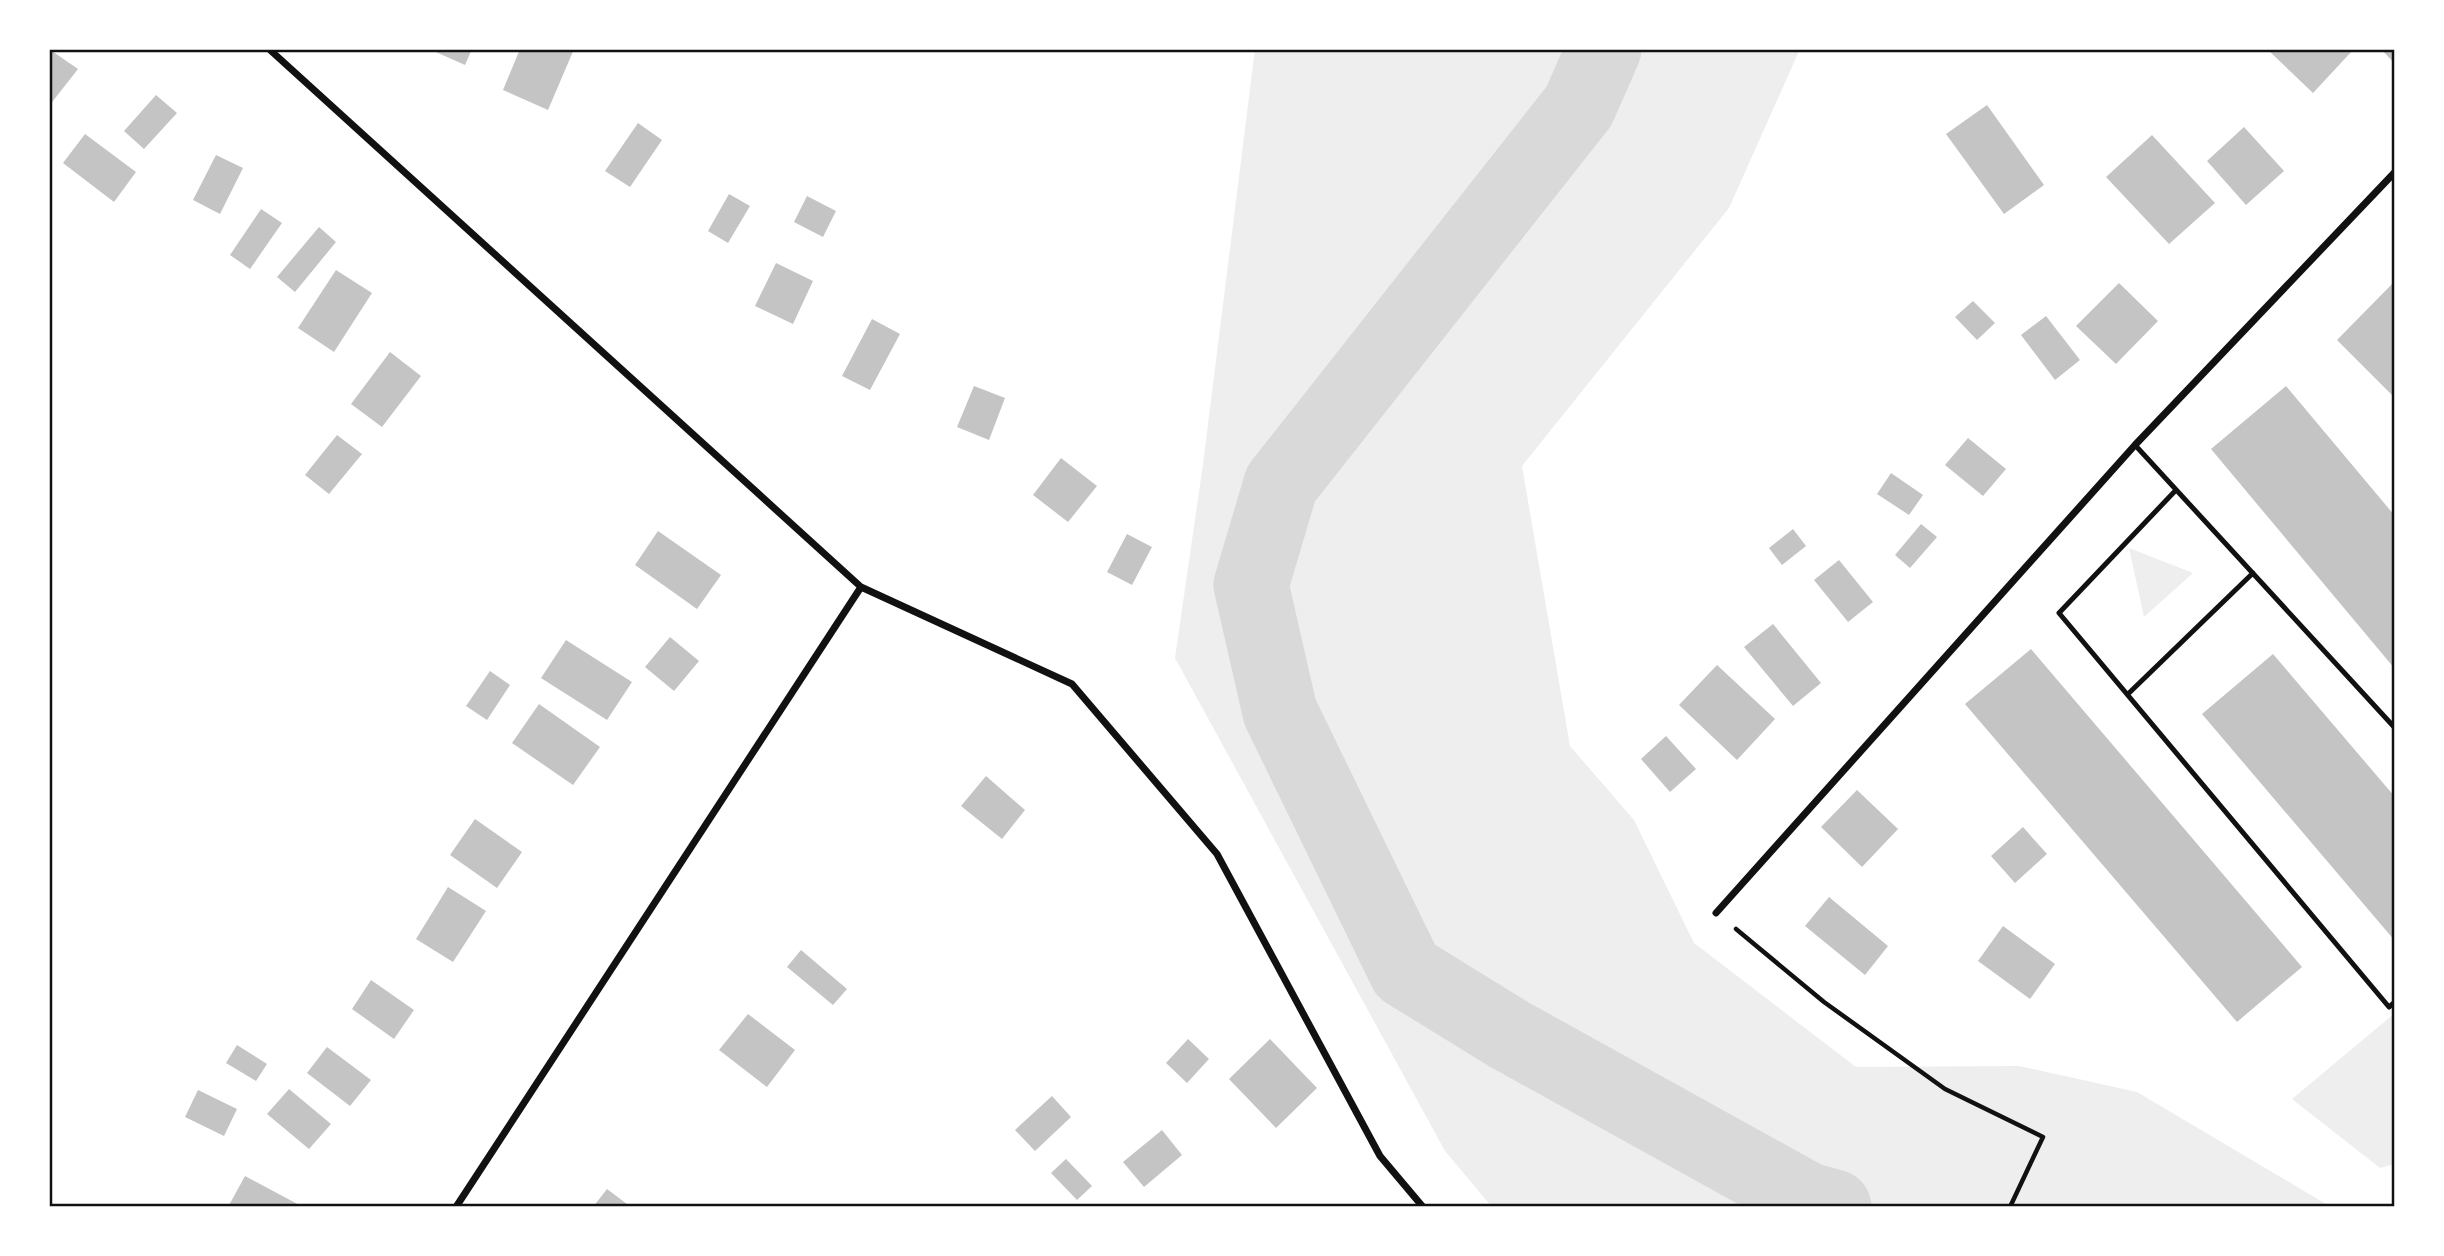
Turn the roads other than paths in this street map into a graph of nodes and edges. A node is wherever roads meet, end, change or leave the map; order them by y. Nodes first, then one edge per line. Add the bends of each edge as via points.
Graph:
1 (269, 49) edge
2 (2395, 172) edge
3 (2135, 445) junction
4 (2176, 490) junction
5 (2253, 573) junction
6 (861, 587) junction
7 (2128, 694) junction
8 (2395, 728) edge
9 (1716, 913) road end
10 (2395, 1002) edge
11 (456, 1207) edge
12 (1423, 1207) edge

1 - 6 street
2 - 3 street
3 - 4 lane
3 - 9 street
4 - 5 lane
4 - 7 lane via 2059,612
5 - 7 lane
5 - 8 lane
6 - 11 street
6 - 12 street via 1072,684 1217,854 1380,1156
7 - 10 lane via 2389,1007

